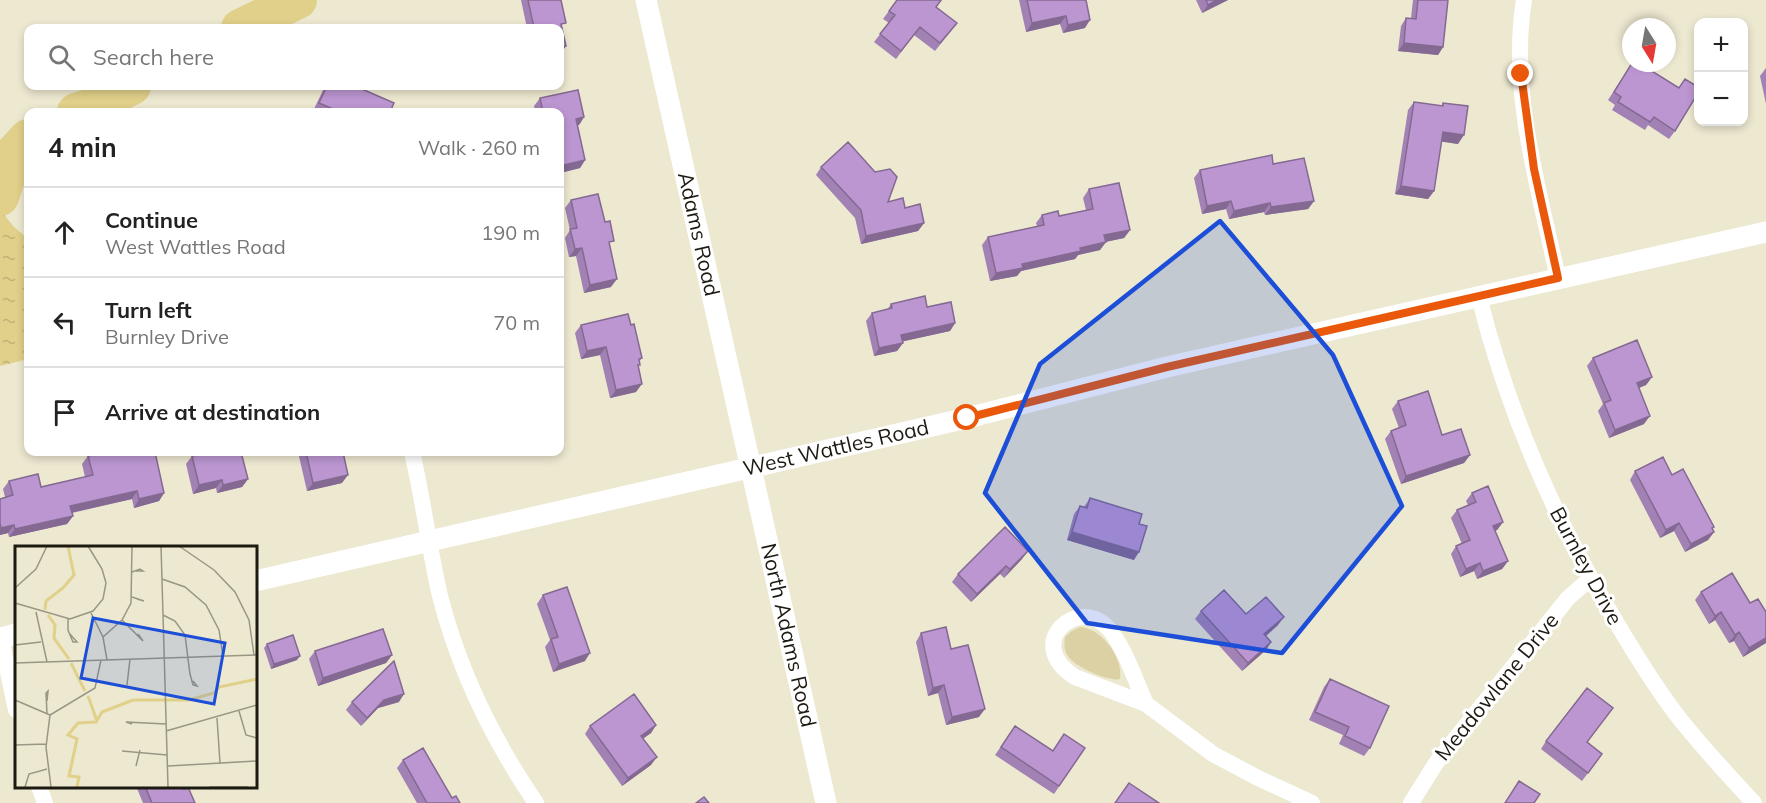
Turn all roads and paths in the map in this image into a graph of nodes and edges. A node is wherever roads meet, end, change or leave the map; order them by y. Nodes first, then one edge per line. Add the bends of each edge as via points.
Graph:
1 (646, 0) edge
2 (1524, 0) edge
3 (1766, 232) edge
4 (1558, 278) junction
5 (1479, 297) junction
6 (413, 456) edge
7 (750, 468) junction
8 (430, 540) junction
9 (1591, 578) junction
10 (256, 581) edge
11 (15, 634) edge
12 (0, 638) edge
13 (1146, 704) junction
14 (15, 706) edge
15 (40, 788) edge
16 (45, 803) edge
17 (536, 803) edge
18 (826, 803) edge
19 (1312, 803) edge
20 (1411, 803) edge
21 (1754, 803) edge

1 - 7 street, Adams Road
2 - 4 street via 1521,74 1534,169
3 - 4 street, West Wattles Road
4 - 5 street, West Wattles Road
5 - 7 street, West Wattles Road via 1178,364
5 - 9 street, Burnley Drive via 1496,360 1537,471
6 - 8 street
7 - 8 street, West Wattles Road
7 - 18 street, North Adams Road
8 - 10 street, West Wattles Road
8 - 17 street via 449,627 472,688 503,751
9 - 20 street, Meadowlane Drive via 1568,598 1436,762
9 - 21 street, Burnley Drive via 1676,714
11 - 12 street
12 - 14 street
13 - 13 street via 1108,628 1099,621 1079,617 1058,628 1053,651 1065,671
13 - 19 street via 1213,754
15 - 16 street

